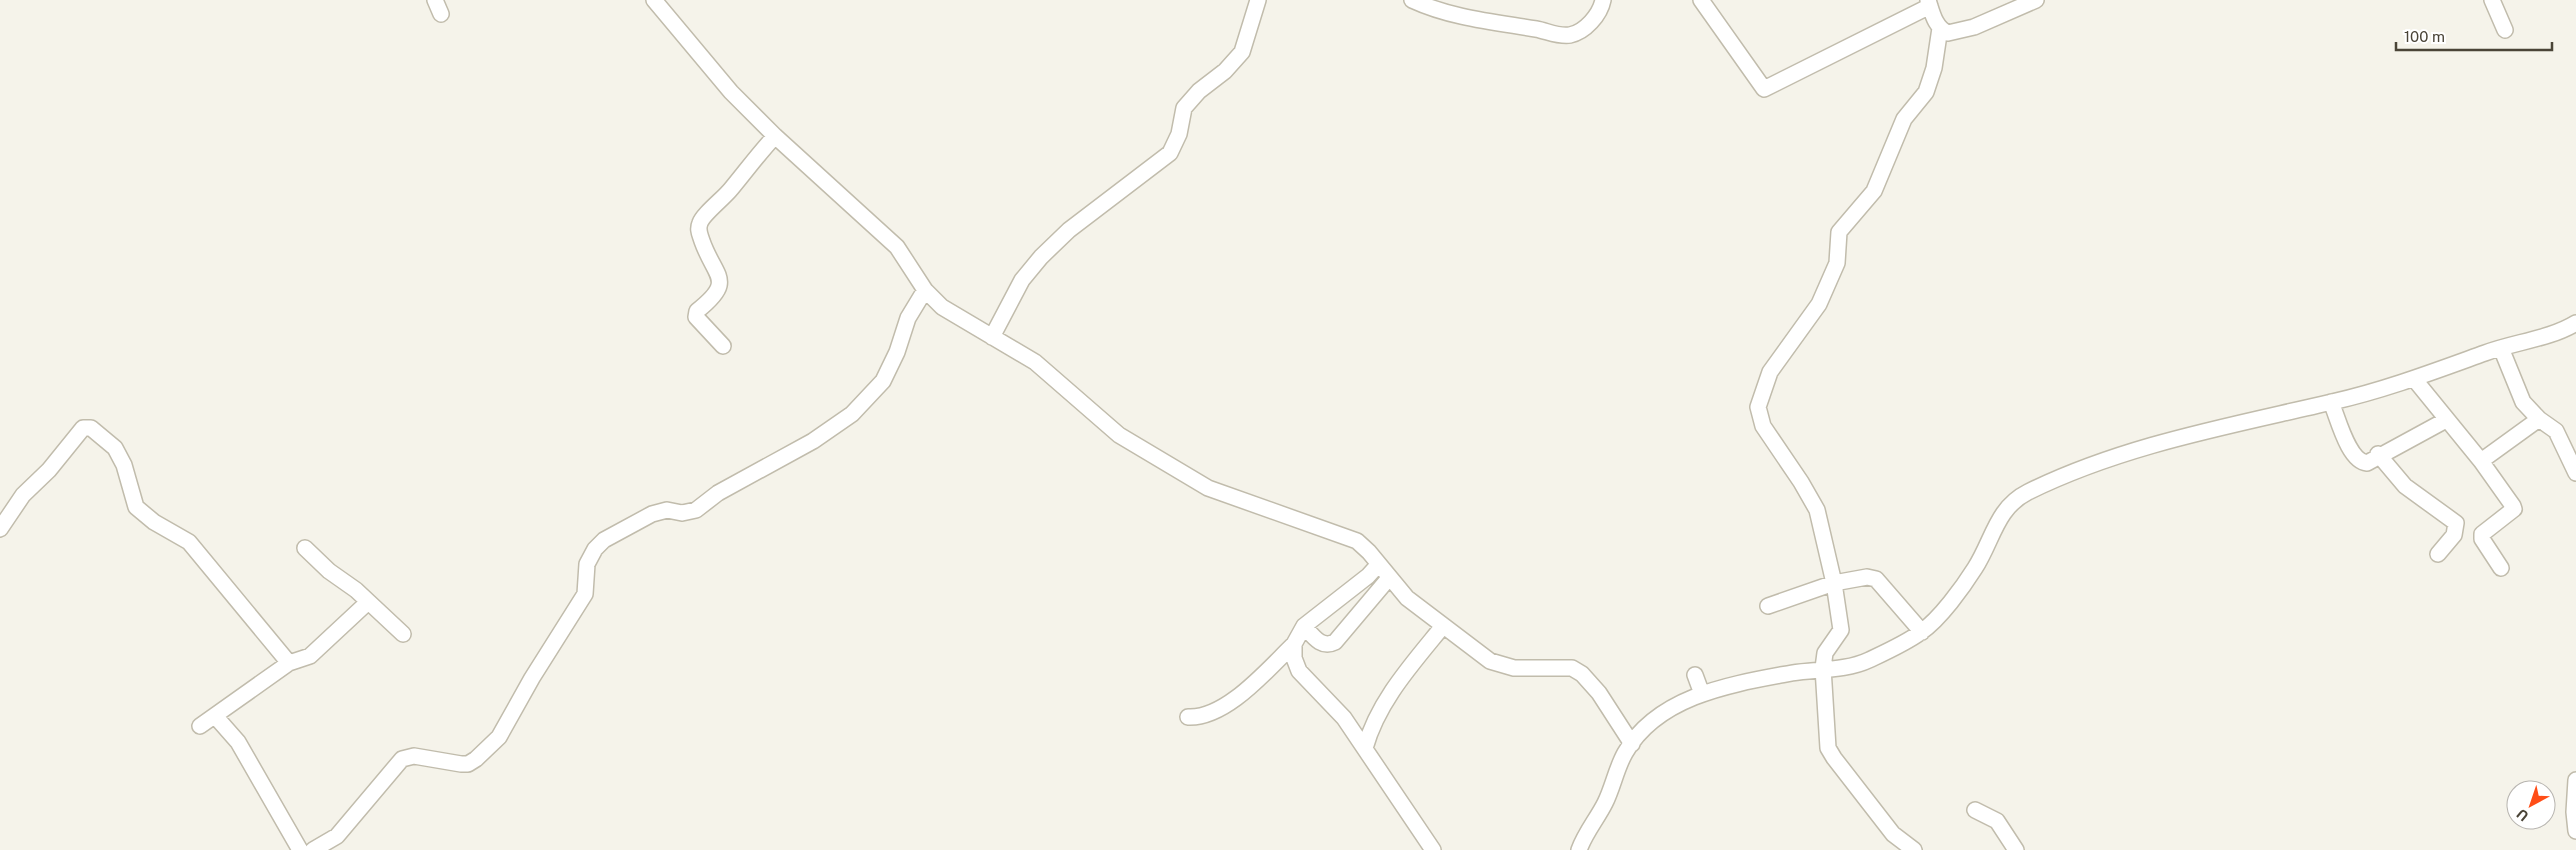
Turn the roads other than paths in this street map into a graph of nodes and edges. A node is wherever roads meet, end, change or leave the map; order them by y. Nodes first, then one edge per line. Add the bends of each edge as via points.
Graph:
1 (435, 0) edge
2 (1258, 0) edge
3 (1412, 0) edge
4 (1603, 0) edge
5 (1701, 0) edge
6 (2036, 0) edge
7 (2492, 0) edge
8 (657, 1) edge
9 (1929, 3) edge
10 (441, 14) dead end
11 (1940, 28) junction
12 (2504, 30) dead end
13 (775, 136) junction
14 (925, 290) junction
15 (2576, 323) edge
16 (992, 337) junction
17 (723, 346) dead end
18 (2500, 348) junction
19 (2415, 380) junction
20 (2331, 402) junction
21 (2539, 419) junction
22 (2446, 420) junction
23 (2378, 454) junction
24 (2481, 461) junction
25 (2576, 473) edge
26 (0, 529) edge
27 (305, 548) dead end
28 (2438, 554) dead end
29 (1378, 565) junction
30 (2501, 568) dead end
31 (1390, 578) junction
32 (1834, 583) junction
33 (368, 602) junction
34 (1768, 606) dead end
35 (1304, 626) junction
36 (1443, 626) junction
37 (1922, 632) junction
38 (403, 634) dead end
39 (1294, 644) junction
40 (289, 663) junction
41 (1823, 668) junction
42 (1695, 675) dead end
43 (1702, 694) junction
44 (216, 716) junction
45 (1188, 717) dead end
46 (200, 726) dead end
47 (1632, 744) junction
48 (1365, 748) junction
49 (2575, 786) edge
50 (1975, 810) dead end
51 (2576, 832) edge
52 (300, 850) edge
53 (312, 850) edge
54 (1433, 850) edge
55 (1580, 850) edge
56 (1914, 850) edge
57 (2016, 850) edge

1 - 10 street
2 - 16 street via 1242,52 1184,108 1179,134 1170,153 1069,230 1041,257 1022,280
3 - 4 street via 1479,20 1561,35 1582,30 1593,19
5 - 9 street via 1764,89
6 - 11 street via 1974,27 1948,33
7 - 12 street
8 - 13 street via 731,92
9 - 11 street
11 - 32 street via 1934,68 1926,92 1904,118 1874,191 1839,232 1837,263 1820,304 1770,372 1758,407 1766,432 1817,510
13 - 14 street via 897,247
13 - 17 street via 700,220 698,230 720,281 720,290 697,312 696,317
14 - 16 street via 942,307
14 - 53 street via 908,318 883,381 852,414 813,441 718,492 696,510 682,513 667,510 652,514 604,540 595,549 587,564 585,594 499,737 482,754 468,764 414,756 402,759 337,836
15 - 18 street
16 - 29 street via 1034,362 1119,435 1161,461 1208,488 1349,537 1364,546
18 - 19 street
18 - 21 street via 2523,402
19 - 20 street
19 - 22 street
20 - 23 street via 2353,455 2367,463
20 - 37 street via 2146,448 2063,476 2025,493 1997,520 1974,569
21 - 24 street
21 - 25 street via 2556,431
22 - 23 street via 2414,439
22 - 24 street
23 - 28 street via 2405,486 2456,523 2454,535
24 - 30 street via 2514,509 2482,534
26 - 40 street via 23,495 49,470 76,433 90,428 115,448 124,465 136,507 154,522 189,542
27 - 33 street
29 - 31 street
29 - 35 street
31 - 35 street via 1335,642 1321,644
31 - 36 street via 1407,598
32 - 34 street
32 - 37 street via 1867,577 1876,579
32 - 41 street via 1841,630 1825,653
33 - 38 street
33 - 40 street via 310,656
35 - 39 street
36 - 47 street via 1490,661 1514,668 1572,668 1600,693
36 - 48 street via 1397,683 1370,728
37 - 41 street via 1864,662
39 - 45 street via 1256,681 1219,710 1202,718
39 - 48 street via 1294,658 1299,670 1344,718
40 - 44 street
41 - 43 street
41 - 56 street via 1828,748 1893,834
42 - 43 street
43 - 47 street via 1670,710 1644,729
44 - 46 street
44 - 52 street via 238,742
47 - 55 street
48 - 54 street
49 - 51 street
50 - 57 street via 1997,821

